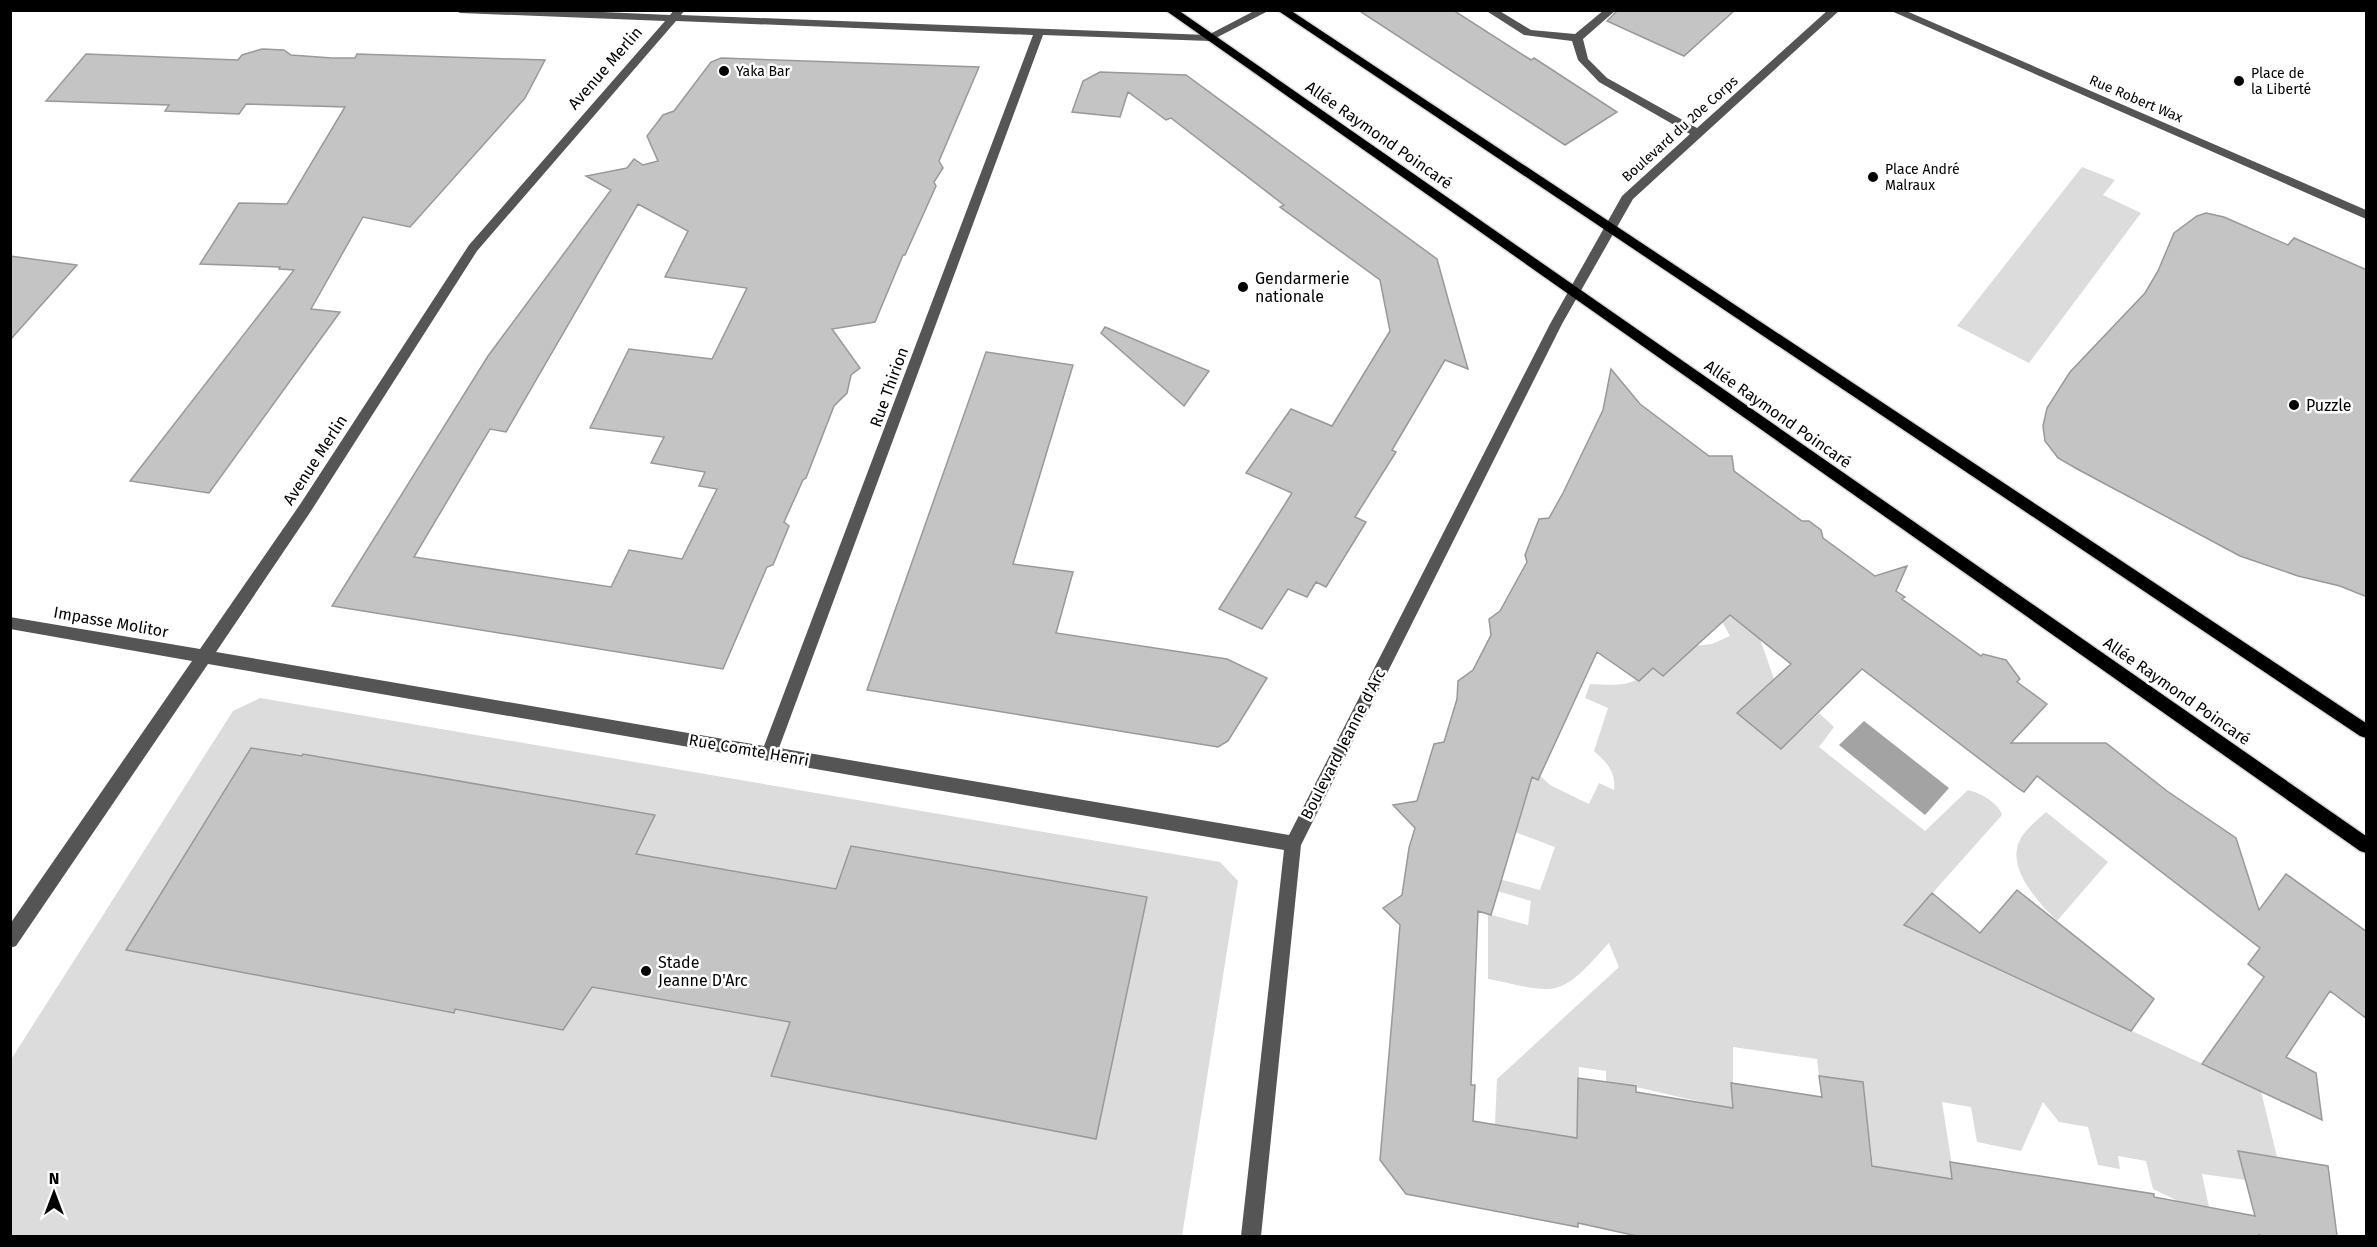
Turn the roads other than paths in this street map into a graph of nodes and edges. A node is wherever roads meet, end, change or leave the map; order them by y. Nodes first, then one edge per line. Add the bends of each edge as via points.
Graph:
1 (460, 10) edge
2 (1170, 10) edge
3 (1265, 10) edge
4 (1282, 10) edge
5 (1490, 10) edge
6 (1611, 10) edge
7 (1835, 10) edge
8 (1894, 10) edge
9 (677, 14) edge
10 (1039, 32) junction
11 (1210, 38) junction
12 (1577, 38) junction
13 (1698, 133) junction
14 (2367, 215) edge
15 (1610, 228) junction
16 (1573, 293) junction
17 (10, 623) edge
18 (205, 656) junction
19 (2367, 731) edge
20 (769, 753) junction
21 (1293, 844) junction
22 (2367, 845) edge
23 (10, 940) edge
24 (1251, 1236) edge

1 - 9 street
2 - 11 main road, Allée Raymond Poincaré
3 - 11 street
4 - 15 main road
5 - 12 street via 1528,33
6 - 12 street
7 - 13 street, Boulevard du 20e Corps
8 - 14 street, Rue Robert Wax
9 - 10 street
9 - 18 street, Avenue Merlin via 473,248
10 - 11 street
10 - 20 street, Rue Thirion
11 - 16 main road, Allée Raymond Poincaré
12 - 13 street via 1583,60 1603,80
13 - 15 street, Boulevard du 20e Corps via 1628,196
15 - 16 street, Boulevard du 20e Corps
15 - 19 main road
16 - 21 street, Boulevard Jeanne d'Arc
16 - 22 main road, Allée Raymond Poincaré
17 - 18 street, Impasse Molitor
18 - 20 street, Rue Comte Henri
18 - 23 street, Avenue Merlin
20 - 21 street, Rue Comte Henri
21 - 24 street, Boulevard Jeanne d'Arc

